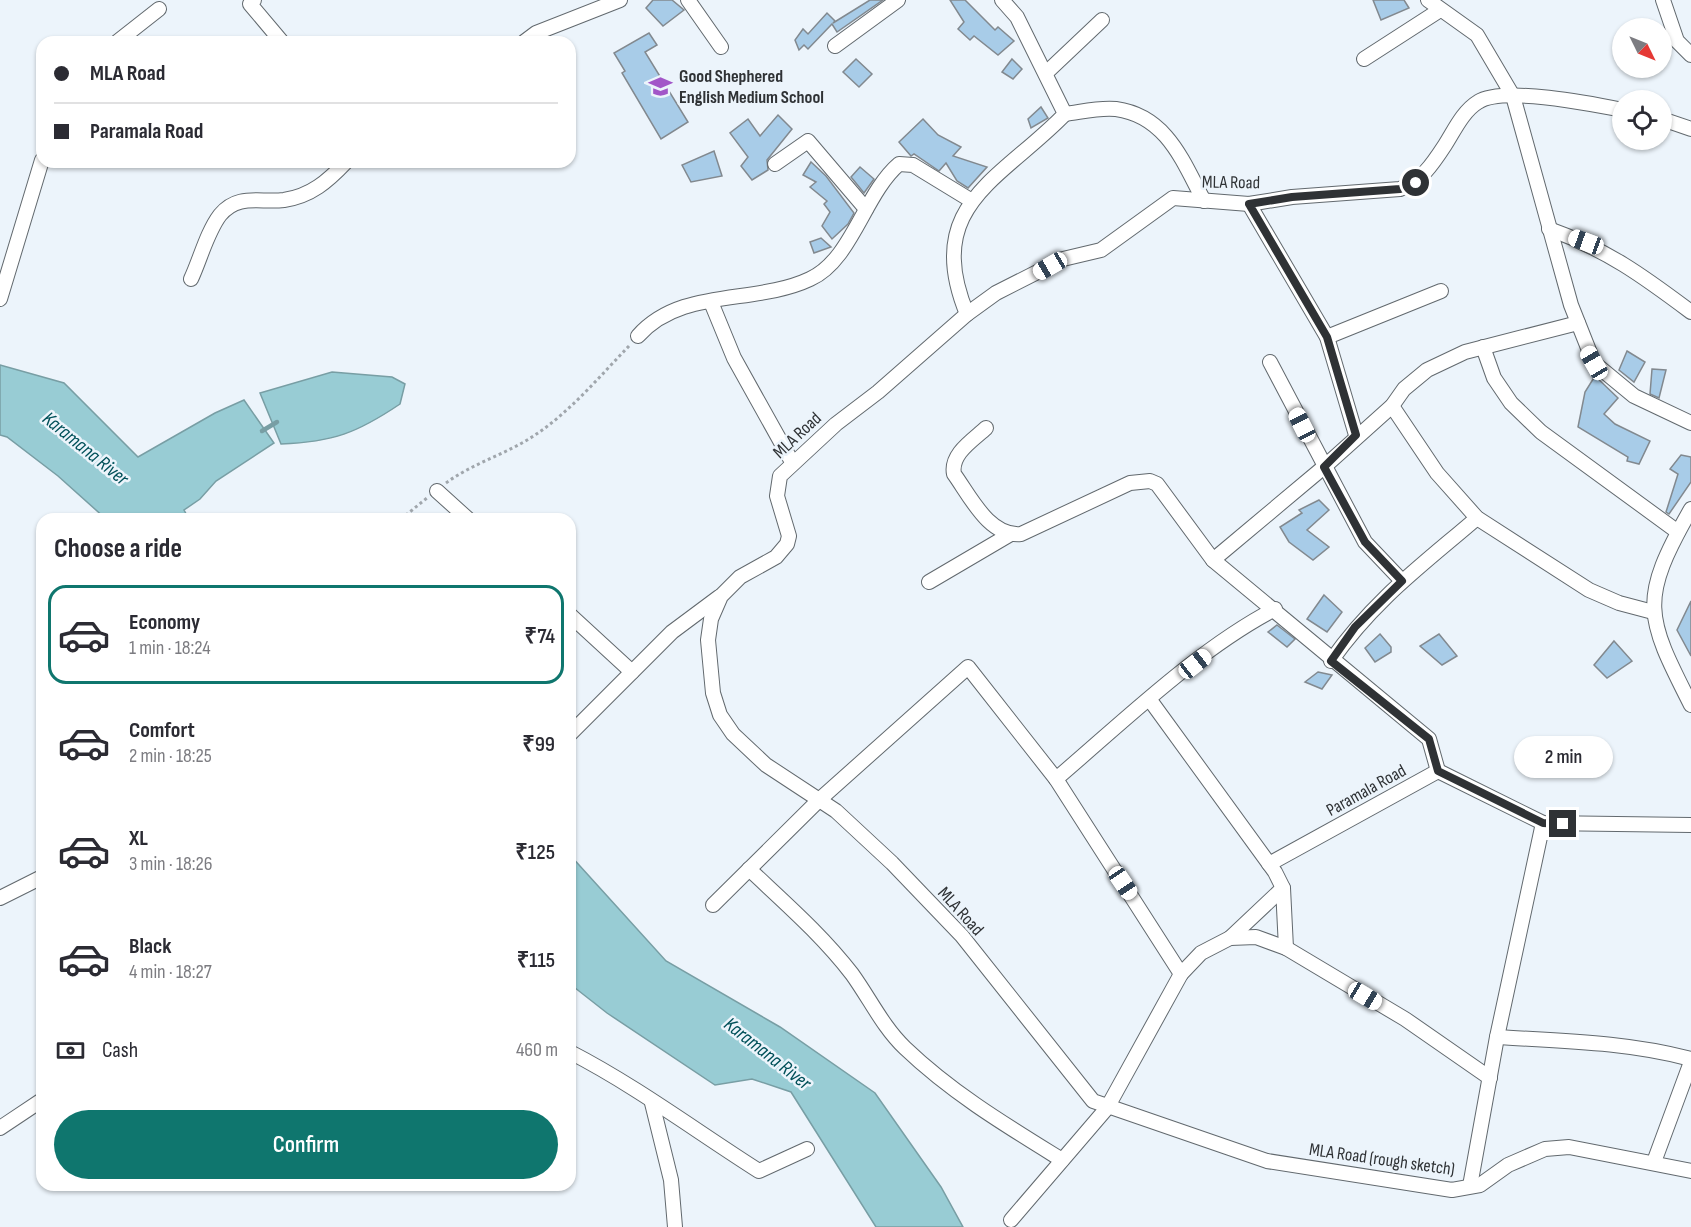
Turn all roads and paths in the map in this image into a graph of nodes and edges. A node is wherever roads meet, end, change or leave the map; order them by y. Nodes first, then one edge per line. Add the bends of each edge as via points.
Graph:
1 (254, 0) edge
2 (621, 0) edge
3 (688, 0) edge
4 (898, 0) edge
5 (1002, 0) edge
6 (1428, 0) edge
7 (1663, 0) edge
8 (159, 9) dead end
9 (1440, 10) junction
10 (1102, 20) dead end
11 (125, 36) edge
12 (277, 36) edge
13 (532, 36) edge
14 (835, 46) dead end
15 (722, 47) dead end
16 (1691, 55) edge
17 (1364, 58) dead end
18 (1046, 73) junction
19 (1513, 96) junction
20 (1612, 108) edge
21 (1065, 114) junction
22 (1672, 122) edge
23 (1691, 129) edge
24 (775, 164) dead end
25 (40, 168) edge
26 (340, 168) edge
27 (972, 201) junction
28 (1204, 201) junction
29 (1249, 204) junction
30 (866, 209) junction
31 (1549, 229) junction
32 (191, 279) dead end
33 (1442, 291) dead end
34 (0, 299) edge
35 (711, 302) junction
36 (1688, 305) edge
37 (967, 314) junction
38 (1578, 322) junction
39 (638, 336) joint
40 (1327, 337) junction
41 (1483, 347) junction
42 (1270, 362) dead end
43 (1392, 406) junction
44 (1691, 423) edge
45 (986, 428) dead end
46 (1356, 435) junction
47 (792, 462) junction
48 (1324, 467) junction
49 (437, 490) junction
50 (1691, 509) edge
51 (408, 513) edge
52 (462, 513) edge
53 (1477, 518) junction
54 (1678, 532) junction
55 (1010, 535) junction
56 (1213, 560) junction
57 (1402, 581) junction
58 (929, 582) dead end
59 (721, 596) junction
60 (1275, 609) junction
61 (1653, 612) junction
62 (576, 621) edge
63 (1331, 661) junction
64 (632, 672) junction
65 (1150, 700) junction
66 (1691, 705) edge
67 (576, 728) edge
68 (1438, 771) junction
69 (1056, 779) junction
70 (819, 800) junction
71 (1543, 823) junction
72 (1691, 825) edge
73 (1269, 864) junction
74 (749, 869) junction
75 (36, 880) edge
76 (1283, 888) junction
77 (0, 898) edge
78 (713, 905) dead end
79 (1230, 938) junction
80 (1287, 948) junction
81 (1181, 975) junction
82 (1497, 1037) junction
83 (576, 1055) edge
84 (1691, 1061) edge
85 (1490, 1078) junction
86 (652, 1103) junction
87 (36, 1104) edge
88 (1107, 1108) junction
89 (0, 1128) edge
90 (1170, 1128) joint
91 (807, 1149) dead end
92 (1062, 1160) junction
93 (1654, 1162) junction
94 (1691, 1171) edge
95 (1470, 1186) junction
96 (1011, 1220) dead end
97 (675, 1227) edge

1 - 12 street via 250,4
2 - 13 street
3 - 15 street
4 - 14 street
5 - 18 street via 1017,17
6 - 9 street
7 - 16 street via 1677,41
8 - 11 street
9 - 17 street
9 - 19 street via 1477,35
10 - 18 street
18 - 21 street
19 - 20 street, MLA Road via 1574,100
19 - 29 street, MLA Road via 1493,95 1477,102 1416,183 1400,189
19 - 31 street
21 - 27 street
21 - 28 street via 1116,109 1161,127
22 - 23 street
24 - 30 street via 808,141
25 - 34 street
26 - 32 street via 319,188 305,194 283,200 242,200 230,206 218,217
27 - 30 street via 913,165 899,164
27 - 37 street via 955,236 952,256 953,274
28 - 29 street, MLA Road
28 - 37 street, MLA Road via 1173,198 1101,250 1063,259 996,293
29 - 40 street
30 - 35 street via 834,261 821,274 789,288
31 - 36 street via 1586,242
31 - 38 street
33 - 40 street
35 - 39 street via 660,316
35 - 47 street via 734,358
37 - 47 street, MLA Road
38 - 41 street
38 - 44 street via 1594,363 1611,379 1634,396
39 - 49 path via 581,396 536,435 459,474
40 - 46 street
41 - 43 street via 1427,370 1404,389
41 - 54 street via 1494,378 1510,403 1541,432
42 - 48 street
43 - 46 street
43 - 53 street via 1437,473
45 - 55 street via 960,452 954,462 954,474 987,518
46 - 48 street
47 - 59 street, MLA Road via 776,486 789,536 787,544
48 - 56 street
48 - 57 street via 1365,542
49 - 51 path
49 - 52 street
50 - 54 street
53 - 57 street
53 - 61 street via 1588,590
54 - 61 street via 1669,547
55 - 56 street via 1021,534 1130,483 1150,481 1164,490
55 - 58 street
56 - 60 street
57 - 63 street via 1355,627
59 - 64 street via 672,632
59 - 70 street, MLA Road via 711,619 708,640 713,693 720,715 733,734 766,765
60 - 63 street
60 - 65 street via 1250,622
61 - 66 street via 1660,644
62 - 64 street
63 - 68 street via 1429,739
64 - 67 street
65 - 69 street
65 - 73 street
68 - 71 street
68 - 73 street, Paramala Road
69 - 70 street via 968,667
69 - 81 street
70 - 74 street
70 - 88 street, MLA Road via 892,863 962,936 1076,1083
71 - 72 street
71 - 82 street
73 - 76 street
74 - 78 street
74 - 92 street via 852,974 889,1031 906,1049 975,1107
75 - 77 street
76 - 79 street
76 - 80 street
79 - 80 street via 1256,937
79 - 81 street via 1202,953
80 - 85 street via 1405,1019
81 - 88 street
82 - 84 street via 1606,1043 1664,1052
82 - 85 street
83 - 86 street via 629,1084
84 - 93 street
85 - 95 street
86 - 91 street via 759,1171
86 - 97 street via 671,1180
87 - 89 street
88 - 90 street, MLA Road
88 - 92 street
90 - 95 street, MLA Road (rough sketch) via 1267,1161 1452,1190
92 - 96 street
93 - 94 street, MLA Road (rough sketch)
93 - 95 street, MLA Road (rough sketch) via 1569,1147 1545,1149 1508,1165 1480,1185

